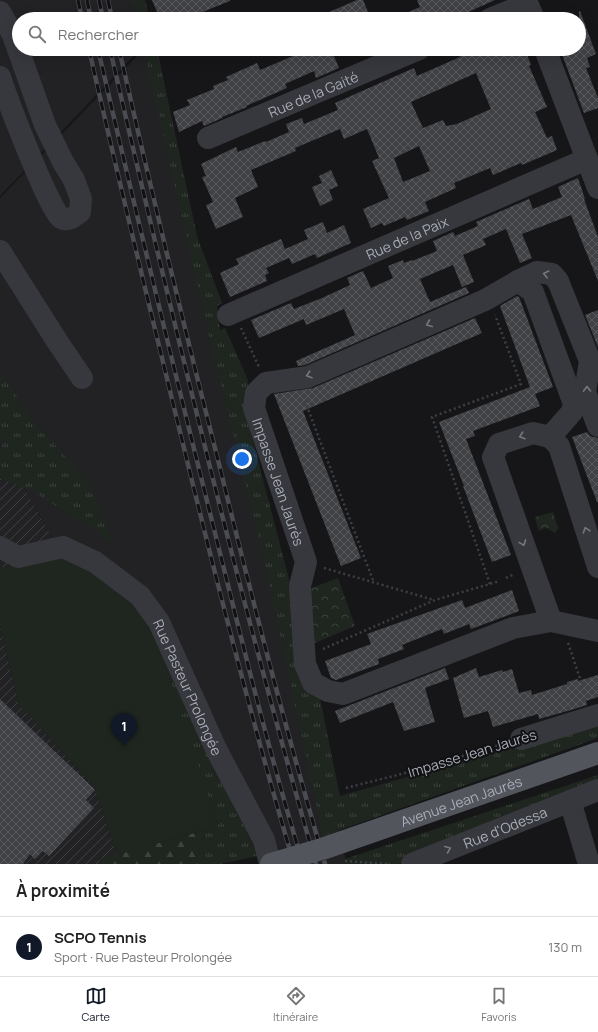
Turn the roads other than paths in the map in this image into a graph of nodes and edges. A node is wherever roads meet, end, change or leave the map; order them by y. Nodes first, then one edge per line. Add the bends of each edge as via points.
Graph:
1 (0, 12) edge
2 (507, 12) edge
3 (525, 12) edge
4 (12, 33) edge
5 (20, 56) edge
6 (402, 56) edge
7 (548, 56) edge
8 (0, 77) edge
9 (208, 138) dead end
10 (587, 159) junction
11 (598, 188) edge
12 (0, 251) edge
13 (518, 281) junction
14 (233, 319) road end
15 (82, 378) dead end
16 (598, 426) edge
17 (550, 438) junction
18 (0, 547) edge
19 (598, 567) edge
20 (551, 621) junction
21 (598, 631) edge
22 (596, 716) edge
23 (521, 739) road end
24 (598, 753) edge
25 (598, 790) edge
26 (570, 801) junction
27 (270, 864) edge
28 (412, 864) edge
29 (589, 864) edge

1 - 4 street
2 - 3 street
5 - 8 street via 45,126 74,180 81,199 80,212 75,217 65,220 59,218 48,199
6 - 9 street, Rue de la Gaité
7 - 10 street
10 - 11 street
10 - 14 street, Rue de la Paix
12 - 15 street
16 -> 13 street via 585,392 590,361 558,280 552,274 538,272
13 - 17 street via 533,292 574,404 572,412
13 -> 20 street, Impasse Jean Jaurès via 488,298 308,377 266,383 256,393 254,408 306,562 300,586 304,657 313,683 328,691 343,694 513,628
19 -> 17 street via 559,446
17 -> 20 street via 533,433 499,444 493,457
18 - 27 street, Rue Pasteur Prolongée via 18,557 63,547 94,562 133,590 154,614 216,749 264,840
20 - 21 street, Impasse Jean Jaurès
22 - 23 street, Impasse Jean Jaurès
24 - 27 main road, Avenue Jean Jaurès, bridge via 325,848
25 - 26 street, Rue d'Odessa
28 -> 26 street, Rue d'Odessa
26 - 29 street

